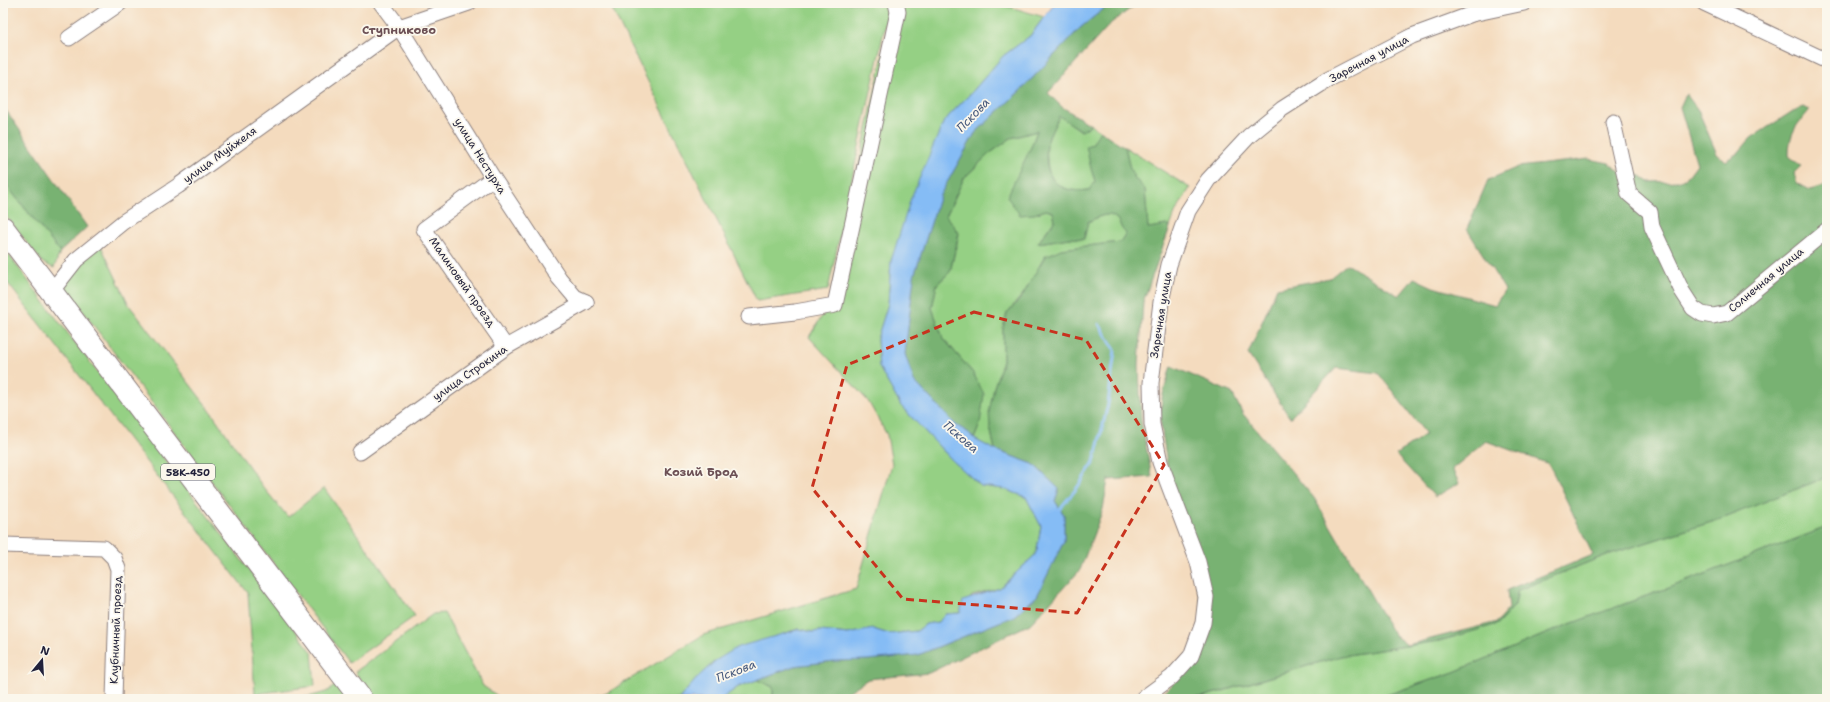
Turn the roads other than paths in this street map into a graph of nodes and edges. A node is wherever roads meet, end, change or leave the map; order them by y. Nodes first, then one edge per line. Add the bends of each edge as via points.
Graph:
1 (120, 3) edge
2 (381, 3) edge
3 (469, 3) edge
4 (896, 3) edge
5 (1524, 3) edge
6 (1704, 3) edge
7 (399, 27) junction
8 (69, 38) dead end
9 (1827, 61) edge
10 (1613, 122) dead end
11 (493, 178) junction
12 (3, 228) edge
13 (1827, 230) edge
14 (51, 292) junction
15 (586, 302) joint
16 (749, 317) dead end
17 (506, 347) junction
18 (360, 452) dead end
19 (3, 545) edge
20 (114, 699) edge
21 (361, 699) edge
22 (1142, 699) edge

1 - 8 street
2 - 7 street, улица Нестурха
3 - 7 street, улица Муйжеля
4 - 16 street via 898,12 835,305
5 - 22 street, Заречная улица via 1472,14 1412,36 1329,79 1282,109 1248,136 1208,180 1188,211 1169,265 1161,302 1151,382 1152,424 1160,462 1198,562 1206,597 1203,623 1191,656 1172,677
6 - 9 street
7 - 11 street, улица Нестурха
7 - 14 street, улица Муйжеля via 178,186 123,222 76,260
10 - 13 street, Солнечная улица via 1629,194 1650,212 1652,228 1682,291 1693,308 1702,314 1713,316 1727,313
11 - 15 street, улица Нестурха via 559,278 575,298
11 - 17 street, Малиновый проезд via 424,228
12 - 14 highway, 58К-450
14 - 21 highway, 58К-450
15 - 17 street, улица Строкина
17 - 18 street, улица Строкина
19 - 20 street, Клубничный проезд via 104,548 114,558 118,569

